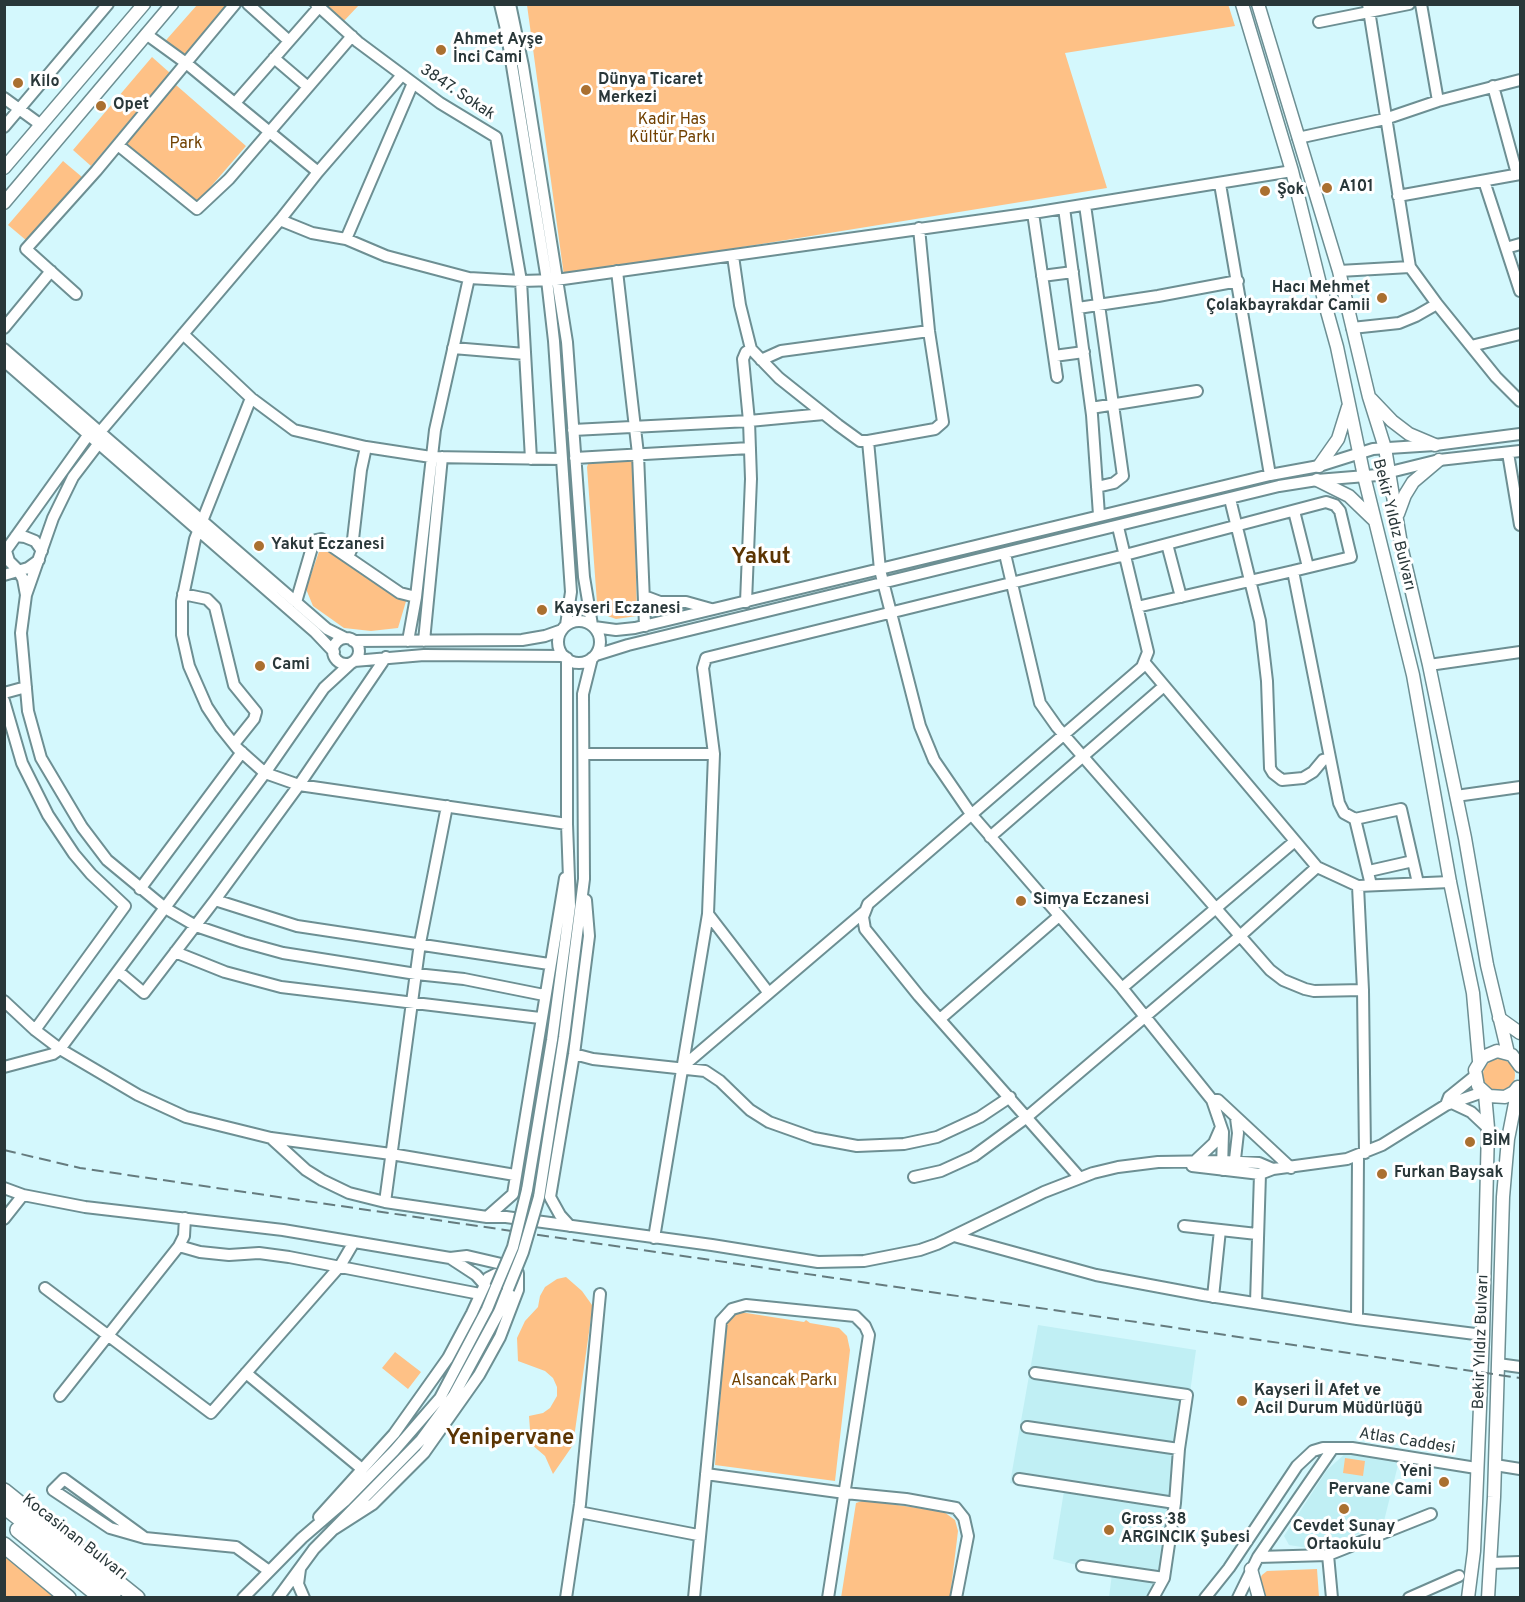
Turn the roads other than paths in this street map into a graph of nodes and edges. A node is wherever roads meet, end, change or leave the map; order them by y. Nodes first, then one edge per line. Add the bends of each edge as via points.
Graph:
1 (108, 4) edge
2 (144, 4) edge
3 (171, 4) edge
4 (235, 4) edge
5 (248, 4) edge
6 (500, 4) edge
7 (510, 4) edge
8 (1242, 4) edge
9 (1258, 4) edge
10 (1409, 4) edge
11 (1421, 4) edge
12 (317, 6) edge
13 (1369, 8) edge
14 (1319, 22) dead end
15 (146, 34) junction
16 (352, 36) junction
17 (289, 41) junction
18 (274, 58) junction
19 (186, 63) junction
20 (402, 75) junction
21 (1521, 80) edge
22 (413, 83) junction
23 (308, 87) junction
24 (1493, 87) junction
25 (4, 98) edge
26 (1438, 101) junction
27 (235, 103) junction
28 (20, 109) junction
29 (1385, 119) junction
30 (41, 125) junction
31 (4, 127) edge
32 (269, 132) junction
33 (1298, 138) junction
34 (118, 145) junction
35 (4, 168) edge
36 (1292, 171) junction
37 (318, 172) junction
38 (1519, 174) edge
39 (1484, 182) junction
40 (1220, 184) junction
41 (1398, 196) junction
42 (4, 203) edge
43 (1085, 205) junction
44 (1064, 208) junction
45 (1033, 213) junction
46 (280, 220) junction
47 (919, 228) junction
48 (346, 238) junction
49 (1521, 244) edge
50 (1506, 248) junction
51 (733, 256) junction
52 (1410, 267) junction
53 (51, 271) junction
54 (1339, 271) junction
55 (617, 272) junction
56 (1073, 272) junction
57 (1042, 276) junction
58 (469, 278) junction
59 (552, 280) junction
60 (521, 281) junction
61 (1238, 281) junction
62 (1521, 291) edge
63 (76, 294) dead end
64 (1100, 304) junction
65 (1437, 304) junction
66 (1078, 308) junction
67 (4, 328) edge
68 (1353, 328) junction
69 (929, 331) junction
70 (183, 334) junction
71 (1521, 334) edge
72 (1471, 346) junction
73 (453, 348) junction
74 (4, 349) edge
75 (752, 349) junction
76 (1084, 352) junction
77 (525, 354) junction
78 (1054, 356) junction
79 (761, 360) junction
80 (4, 361) edge
81 (1057, 377) dead end
82 (1197, 392) dead end
83 (1369, 397) junction
84 (251, 398) junction
85 (1521, 401) edge
86 (1349, 405) junction
87 (1114, 406) junction
88 (1091, 408) junction
89 (824, 414) junction
90 (749, 421) junction
91 (635, 427) junction
92 (573, 430) junction
93 (1521, 434) edge
94 (96, 436) junction
95 (868, 441) junction
96 (1435, 445) junction
97 (366, 447) junction
98 (750, 448) junction
99 (1385, 448) junction
100 (1521, 451) edge
101 (1359, 453) junction
102 (1508, 453) junction
103 (638, 454) junction
104 (436, 457) junction
105 (575, 458) junction
106 (531, 459) junction
107 (562, 459) junction
108 (1440, 460) junction
109 (1319, 466) junction
110 (1390, 472) junction
111 (1270, 475) junction
112 (1364, 476) junction
113 (1317, 480) junction
114 (1097, 486) junction
115 (1230, 499) junction
116 (1294, 511) junction
117 (1099, 515) junction
118 (1397, 518) junction
119 (1374, 520) junction
120 (200, 525) junction
121 (1237, 525) junction
122 (1521, 525) edge
123 (1118, 527) junction
124 (16, 536) junction
125 (1167, 544) junction
126 (5, 552) edge
127 (1005, 554) junction
128 (1125, 555) junction
129 (40, 556) junction
130 (348, 557) junction
131 (1308, 567) junction
132 (18, 570) junction
133 (880, 570) junction
134 (1293, 571) junction
135 (4, 575) edge
136 (1250, 581) junction
137 (1011, 582) junction
138 (884, 583) junction
139 (183, 594) junction
140 (26, 595) junction
141 (644, 596) junction
142 (416, 597) junction
143 (1181, 597) junction
144 (296, 602) junction
145 (746, 602) junction
146 (1137, 607) junction
147 (714, 609) junction
148 (891, 612) junction
149 (593, 626) junction
150 (645, 626) junction
151 (564, 628) junction
152 (349, 639) junction
153 (408, 641) junction
154 (424, 641) junction
155 (1521, 652) edge
156 (334, 653) junction
157 (386, 657) junction
158 (565, 657) junction
159 (594, 657) junction
160 (352, 662) junction
161 (1145, 663) junction
162 (1429, 665) junction
163 (1164, 686) junction
164 (26, 687) junction
165 (324, 688) junction
166 (4, 693) edge
167 (4, 700) edge
168 (1064, 735) junction
169 (238, 748) junction
170 (584, 754) junction
171 (714, 754) junction
172 (1084, 757) junction
173 (1329, 758) junction
174 (265, 773) junction
175 (299, 785) junction
176 (1521, 787) edge
177 (1456, 795) junction
178 (447, 806) junction
179 (971, 814) junction
180 (1355, 819) junction
181 (567, 824) junction
182 (990, 837) junction
183 (1295, 841) junction
184 (568, 857) junction
185 (1413, 861) junction
186 (1317, 867) junction
187 (1369, 871) junction
188 (584, 879) junction
189 (1450, 882) junction
190 (1418, 884) junction
191 (1371, 885) junction
192 (1358, 886) junction
193 (140, 889) junction
194 (215, 900) junction
195 (165, 908) junction
196 (1216, 909) junction
197 (864, 912) junction
198 (708, 914) junction
199 (1059, 916) junction
200 (196, 926) junction
201 (1240, 936) junction
202 (420, 943) junction
203 (175, 952) junction
204 (549, 964) junction
205 (118, 971) junction
206 (416, 974) junction
207 (1122, 988) junction
208 (1363, 990) junction
209 (768, 992) junction
210 (544, 995) junction
211 (4, 1001) edge
212 (412, 1004) junction
213 (1145, 1016) junction
214 (540, 1018) junction
215 (1499, 1018) junction
216 (940, 1019) junction
217 (35, 1030) junction
218 (1521, 1033) edge
219 (60, 1049) junction
220 (1514, 1052) edge
221 (574, 1054) junction
222 (1479, 1060) junction
223 (1521, 1066) edge
224 (4, 1067) edge
225 (681, 1068) junction
226 (1475, 1076) junction
227 (1519, 1086) edge
228 (1484, 1093) junction
229 (1010, 1097) junction
230 (1212, 1100) junction
231 (1450, 1104) junction
232 (1027, 1117) junction
233 (1236, 1118) junction
234 (1221, 1124) junction
235 (1488, 1128) junction
236 (271, 1138) junction
237 (392, 1154) junction
238 (1362, 1155) junction
239 (1192, 1161) junction
240 (1222, 1165) junction
241 (1234, 1166) junction
242 (1291, 1168) junction
243 (1273, 1169) junction
244 (1260, 1174) junction
245 (515, 1175) junction
246 (915, 1177) dead end
247 (1080, 1178) junction
248 (4, 1188) edge
249 (513, 1194) junction
250 (23, 1195) junction
251 (544, 1197) junction
252 (386, 1202) junction
253 (487, 1217) junction
254 (186, 1218) junction
255 (4, 1219) edge
256 (570, 1226) junction
257 (1184, 1226) dead end
258 (1220, 1230) junction
259 (1257, 1234) junction
260 (954, 1236) junction
261 (654, 1238) junction
262 (354, 1242) junction
263 (179, 1246) junction
264 (450, 1258) junction
265 (340, 1266) junction
266 (45, 1288) dead end
267 (482, 1289) junction
268 (513, 1289) junction
269 (600, 1294) dead end
270 (1214, 1296) junction
271 (1256, 1303) junction
272 (1357, 1319) junction
273 (108, 1334) junction
274 (1482, 1335) junction
275 (1498, 1364) junction
276 (1521, 1367) edge
277 (246, 1373) junction
278 (1035, 1373) dead end
279 (60, 1396) dead end
280 (1027, 1427) dead end
281 (1333, 1448) junction
282 (1179, 1449) junction
283 (1495, 1465) junction
284 (1476, 1468) junction
285 (362, 1469) junction
286 (1520, 1472) edge
287 (706, 1474) junction
288 (1019, 1479) dead end
289 (4, 1491) edge
290 (845, 1493) junction
291 (1175, 1503) junction
292 (4, 1506) edge
293 (579, 1512) junction
294 (1431, 1514) dead end
295 (4, 1519) edge
296 (698, 1535) junction
297 (4, 1537) edge
298 (144, 1538) junction
299 (302, 1538) junction
300 (4, 1545) edge
301 (1328, 1554) junction
302 (1258, 1557) junction
303 (1521, 1562) edge
304 (1490, 1563) junction
305 (1082, 1566) dead end
306 (300, 1567) junction
307 (1251, 1569) junction
308 (269, 1571) junction
309 (1459, 1576) dead end
310 (1164, 1578) junction
311 (50, 1582) junction
312 (1468, 1597) edge
313 (68, 1598) edge
314 (102, 1598) edge
315 (121, 1598) edge
316 (137, 1598) edge
317 (243, 1598) edge
318 (278, 1598) edge
319 (304, 1598) edge
320 (566, 1598) edge
321 (694, 1598) edge
322 (828, 1598) edge
323 (956, 1598) edge
324 (1153, 1598) edge
325 (1205, 1598) edge
326 (1238, 1598) edge
327 (1259, 1598) edge
328 (1332, 1598) edge
329 (1409, 1598) edge
330 (1488, 1598) edge

1 - 28 street
2 - 30 main road
3 - 15 main road
4 - 19 street
5 - 17 street
6 - 59 street
7 - 59 street via 525,77
8 - 36 main road, Bekir Yıldız Bulvarı
9 - 33 main road, Bekir Yıldız Bulvarı
10 - 13 street
11 - 26 street
12 - 16 street, 3847. Sokak
12 - 17 street
13 - 14 street
13 - 29 street
15 - 19 street
15 - 42 main road
16 - 20 street, 3847. Sokak
16 - 23 street
17 - 18 street
18 - 23 street
18 - 27 street
19 - 27 street
19 - 34 street
20 - 22 street, 3847. Sokak
20 - 37 street
21 - 24 street
22 - 48 street
22 - 60 street, 3847. Sokak via 496,137
23 - 32 street
24 - 26 street
24 - 38 street
25 - 28 street
26 - 29 street
27 - 32 street
28 - 30 street
28 - 31 street
29 - 33 street
29 - 41 street
30 - 35 main road
32 - 34 street via 230,179 197,209
32 - 37 street
33 - 54 main road, Bekir Yıldız Bulvarı
34 - 53 street via 26,249
36 - 40 street
36 - 86 main road, Bekir Yıldız Bulvarı
37 - 46 street
38 - 39 street
39 - 41 street
39 - 50 street
40 - 43 street
40 - 61 street
41 - 52 street
43 - 44 street
43 - 64 street
44 - 45 street
44 - 56 street
45 - 47 street
45 - 57 street
46 - 48 street via 312,233
46 - 70 street
47 - 51 street
47 - 69 street
48 - 58 street via 386,256
49 - 50 street
50 - 62 street
51 - 55 street
51 - 75 street
52 - 54 street
52 - 65 street
53 - 63 street
53 - 67 street
54 - 68 main road, Bekir Yıldız Bulvarı
55 - 59 street
55 - 91 street
56 - 57 street
56 - 66 street
57 - 78 street
58 - 60 street
58 - 73 street
59 - 60 street
59 - 92 street via 567,342
59 - 107 street
60 - 77 street, 3847. Sokak
61 - 64 street
61 - 111 street
64 - 66 street
64 - 87 street
65 - 68 street via 1399,323
65 - 72 street
66 - 76 street
68 - 83 main road, Bekir Yıldız Bulvarı
69 - 79 street via 781,351
69 - 95 street via 943,422 935,429
70 - 84 street
70 - 94 street
71 - 72 street
72 - 85 street
73 - 77 street
73 - 104 street
74 - 94 street
75 - 79 street
75 - 90 street via 743,359
76 - 78 street
76 - 88 street
77 - 106 street, 3847. Sokak
78 - 81 street
79 - 89 street
80 - 94 street
82 - 87 street
83 - 96 main road via 1409,434
83 - 99 main road, Bekir Yıldız Bulvarı
84 - 97 street via 294,430
84 - 120 street
86 - 101 main road, Bekir Yıldız Bulvarı
86 - 109 main road via 1338,439
87 - 88 street
87 - 114 street via 1123,476 1114,483
88 - 114 street
89 - 90 street
89 - 95 street via 853,437
90 - 91 street
90 - 98 street
91 - 92 street
91 - 103 street
92 - 105 street
93 - 96 street
94 - 120 street
94 - 124 street
94 - 129 street via 53,518
95 - 133 street
96 - 99 street
97 - 104 street
97 - 130 street
98 - 103 street
98 - 145 street
99 - 101 street
99 - 110 main road, Bekir Yıldız Bulvarı
100 - 102 street
101 - 109 street
101 - 112 main road, Bekir Yıldız Bulvarı
102 - 108 street
102 - 122 street
103 - 105 street
103 - 141 street
104 - 106 street
104 - 142 street
104 - 154 street
105 - 149 street via 584,577
106 - 107 street
107 - 151 street via 571,592
108 - 110 street
108 - 118 main road via 1413,482
109 - 111 street
110 - 112 street
110 - 118 main road, Bekir Yıldız Bulvarı
111 - 117 street
112 - 113 street
112 - 119 main road, Bekir Yıldız Bulvarı
113 - 115 street
113 - 119 main road via 1349,496
114 - 117 street
115 - 121 street
115 - 123 street
116 - 121 street
116 - 131 street
116 - 131 street via 1326,502 1340,511 1351,557
117 - 133 street
118 - 162 main road, Bekir Yıldız Bulvarı
119 - 189 main road, Bekir Yıldız Bulvarı via 1413,675
120 - 139 street
120 - 144 street
120 - 156 street
121 - 125 street
121 - 136 street
123 - 127 street
123 - 128 street
124 - 126 street
124 - 129 street via 35,542
125 - 128 street
125 - 143 street
126 - 132 street
127 - 137 street
127 - 138 street
128 - 137 street
128 - 146 street
129 - 132 street via 28,568
129 - 140 street
130 - 142 street via 400,593
130 - 144 street via 326,540 316,540
131 - 134 street
132 - 135 street
132 - 140 street
133 - 138 street
133 - 145 street
134 - 136 street
134 - 173 street
136 - 143 street
136 - 173 street via 1264,650 1270,768 1282,780 1303,778
137 - 148 street
137 - 168 street via 1040,703
138 - 148 street
138 - 159 street via 628,645
139 - 169 street via 182,635 189,666 207,707
139 - 169 street via 213,604 234,685 256,712
140 - 164 street via 21,633
141 - 147 street
141 - 150 street
142 - 153 street
143 - 146 street
144 - 152 street via 327,629
145 - 147 street
146 - 161 street via 1148,652
147 - 150 street
148 - 171 street via 706,658 702,665
148 - 179 street via 924,738 941,772
149 - 150 street via 624,630
149 - 151 street via 579,621
149 - 159 street via 600,642
151 - 154 street via 522,640
151 - 158 street via 559,643
152 - 153 street
152 - 156 street via 337,642
152 - 160 street via 359,651
153 - 154 street
155 - 162 street
156 - 160 street via 339,662
156 - 165 street
157 - 158 street
157 - 160 street
157 - 175 street
158 - 159 street via 576,663
158 - 181 street
159 - 170 street via 583,694
160 - 165 street
161 - 163 street
161 - 168 street
162 - 177 main road, Bekir Yıldız Bulvarı
163 - 172 street
163 - 183 street
164 - 166 street
164 - 193 street via 28,711 41,758 82,827 107,860
165 - 174 street
167 - 217 street via 22,763 45,811 80,862 125,906
168 - 172 street
168 - 179 street
169 - 174 street
169 - 193 street
170 - 171 street
170 - 188 street
171 - 198 street
172 - 182 street
172 - 196 street
173 - 180 street via 1341,809
174 - 175 street
174 - 195 street
175 - 178 street
175 - 194 street
176 - 177 street
177 - 215 main road, Bekir Yıldız Bulvarı
178 - 181 street
178 - 202 street
179 - 182 street
179 - 197 street via 868,904
180 - 185 street via 1401,809
180 - 187 street
181 - 184 street
182 - 199 street
183 - 186 street
183 - 196 street
184 - 204 street
184 - 299 street, bridge via 570,906 566,942 527,1190 513,1247 487,1309 440,1398 345,1501
185 - 187 street
185 - 190 street
186 - 192 street
186 - 201 street
187 - 191 street
188 - 221 street via 589,936
188 - 251 street
189 - 190 street
189 - 222 main road, Bekir Yıldız Bulvarı via 1473,993
190 - 191 street
191 - 192 street
192 - 208 street
193 - 195 street
194 - 200 street
194 - 202 street via 297,926
195 - 200 street
195 - 205 street
196 - 201 street
196 - 207 street
197 - 209 street
197 - 216 street via 866,929
198 - 209 street
198 - 225 street
199 - 207 street
199 - 216 street
200 - 203 street
200 - 206 street via 283,953
201 - 208 street via 1270,970 1290,983 1314,991
201 - 213 street
202 - 204 street
202 - 206 street
203 - 205 street via 144,993
203 - 212 street via 225,972 281,987
204 - 210 street
205 - 219 street
206 - 210 street
206 - 212 street
207 - 213 street
208 - 238 street
209 - 225 street
210 - 214 street
211 - 217 street
212 - 214 street
212 - 237 street
213 - 230 street
213 - 232 street
214 - 245 street
215 - 218 main road
215 - 220 main road, Bekir Yıldız Bulvarı
216 - 229 street
217 - 219 street
219 - 224 street
219 - 236 street via 172,1112
220 - 222 main road via 1492,1052
220 - 223 main road
221 - 225 street
221 - 251 street
222 - 226 main road, Bekir Yıldız Bulvarı
225 - 229 street via 705,1071 769,1122 814,1138 857,1146 904,1144 937,1137 980,1117
225 - 261 street
226 - 228 main road
226 - 231 street via 1449,1097
227 - 228 main road via 1510,1096 1500,1098
227 - 275 main road, Bekir Yıldız Bulvarı via 1508,1139 1503,1197
228 - 231 street
228 - 235 main road, Bekir Yıldız Bulvarı
229 - 232 street
230 - 233 street via 1218,1100
230 - 234 street
231 - 235 street via 1471,1112
231 - 238 street
232 - 246 street via 974,1156
232 - 247 street
233 - 241 street
233 - 242 street
234 - 239 street via 1214,1143
234 - 240 street
235 - 274 main road, Bekir Yıldız Bulvarı
236 - 237 street
236 - 252 street via 322,1180 349,1193
237 - 245 street
237 - 252 street
238 - 242 street
238 - 272 street
239 - 240 street via 1192,1166
239 - 247 street via 1130,1165
240 - 241 street
241 - 243 street via 1259,1163
241 - 244 street
242 - 243 street
243 - 244 street
244 - 259 street
245 - 249 street
247 - 260 street
248 - 250 street
249 - 251 street via 529,1208 541,1206
249 - 253 street
250 - 254 street via 85,1207
250 - 255 street
251 - 256 street
251 - 268 street, bridge
252 - 253 street
253 - 256 street
254 - 262 street
254 - 263 street
256 - 261 street
257 - 258 street
258 - 259 street
258 - 270 street
259 - 271 street
260 - 261 street via 906,1253 836,1262 804,1262
260 - 270 street via 1096,1275
262 - 264 street
262 - 265 street
263 - 265 street via 219,1254 274,1254
263 - 273 street
264 - 267 street via 476,1275
264 - 268 street via 467,1256 510,1266 518,1273
265 - 267 street
265 - 277 street
266 - 273 street
267 - 268 street via 488,1278 496,1274 514,1282
267 - 285 street via 448,1358 394,1434
268 - 306 street via 454,1395 421,1440
269 - 293 street
270 - 271 street
271 - 272 street
272 - 274 street
273 - 277 street via 211,1413
273 - 279 street
274 - 284 main road, Bekir Yıldız Bulvarı
275 - 276 street
275 - 283 main road, Bekir Yıldız Bulvarı
277 - 285 street
278 - 282 street via 1187,1395
280 - 282 street
281 - 284 street, Atlas Caddesi
281 - 302 street
281 - 325 street, Atlas Caddesi via 1313,1451 1302,1460
282 - 291 street
283 - 286 street
283 - 304 main road, Bekir Yıldız Bulvarı
284 - 312 main road, Bekir Yıldız Bulvarı via 1474,1551
285 - 299 street
287 - 290 street
287 - 290 street via 724,1316 746,1305 855,1316 865,1326 869,1340
287 - 296 street
288 - 291 street
289 - 316 highway
290 - 322 street
290 - 323 street via 956,1508 968,1536
291 - 310 street
292 - 315 highway, Kocasinan Bulvarı
293 - 296 street
293 - 320 street
294 - 301 street
295 - 314 highway, Kocasinan Bulvarı
296 - 321 street
297 - 311 highway
298 - 298 street via 110,1528 53,1490 64,1479
298 - 308 street via 236,1547
299 - 308 street
300 - 311 highway
301 - 302 street
301 - 328 street
302 - 307 street
303 - 304 street
304 - 330 main road, Bekir Yıldız Bulvarı
305 - 310 street
306 - 318 street
306 - 319 street via 298,1584
307 - 326 street
307 - 327 main road
308 - 317 street
309 - 329 street
310 - 324 street
311 - 313 highway

